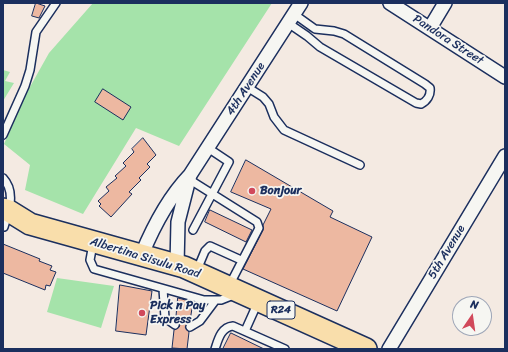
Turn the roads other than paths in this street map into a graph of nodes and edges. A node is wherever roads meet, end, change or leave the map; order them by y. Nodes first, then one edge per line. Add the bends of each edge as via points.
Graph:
1 (56, 3) edge
2 (390, 3) edge
3 (445, 3) edge
4 (294, 13) edge
5 (430, 28) junction
6 (505, 77) edge
7 (247, 87) junction
8 (3, 135) edge
9 (208, 148) junction
10 (505, 156) edge
11 (360, 165) dead end
12 (3, 178) edge
13 (189, 178) junction
14 (212, 194) junction
15 (5, 218) edge
16 (193, 230) dead end
17 (94, 242) junction
18 (142, 254) junction
19 (241, 260) junction
20 (187, 268) junction
21 (163, 289) junction
22 (236, 294) junction
23 (175, 325) dead end
24 (190, 328) dead end
25 (246, 331) junction
26 (215, 349) edge
27 (285, 349) edge
28 (366, 349) edge
29 (389, 349) edge

1 - 8 lane via 36,32 25,86
2 - 5 street, Pandora Street
3 - 5 street
4 - 4 lane via 315,29 344,34 425,84 430,88 426,102 416,103 320,47 307,36
4 - 7 street, 4th Avenue
5 - 6 street, Pandora Street
7 - 9 street, 4th Avenue
7 - 11 lane via 263,97 284,130
9 - 13 street, 4th Avenue
9 - 14 lane via 230,162
10 - 29 street, 5th Avenue
12 - 15 lane via 9,186 11,196
13 - 14 lane
13 - 18 street, 4th Avenue via 168,203
13 - 20 street, 4th Avenue via 178,222
14 - 16 lane
14 - 19 lane via 257,222 259,228 249,250
15 - 17 main road, Albertina Sisulu Road / R24
17 - 18 main road, Albertina Sisulu Road / R24
17 - 21 lane via 90,260 94,269
18 - 20 main road, Albertina Sisulu Road / R24
19 - 20 lane via 210,246
19 - 22 lane
20 - 22 main road, Albertina Sisulu Road / R24
21 - 22 lane via 204,300
21 - 23 lane via 165,318
22 - 24 lane
22 - 25 lane
22 - 28 main road, Albertina Sisulu Road / R24
25 - 26 lane via 229,327 220,336
25 - 27 lane

